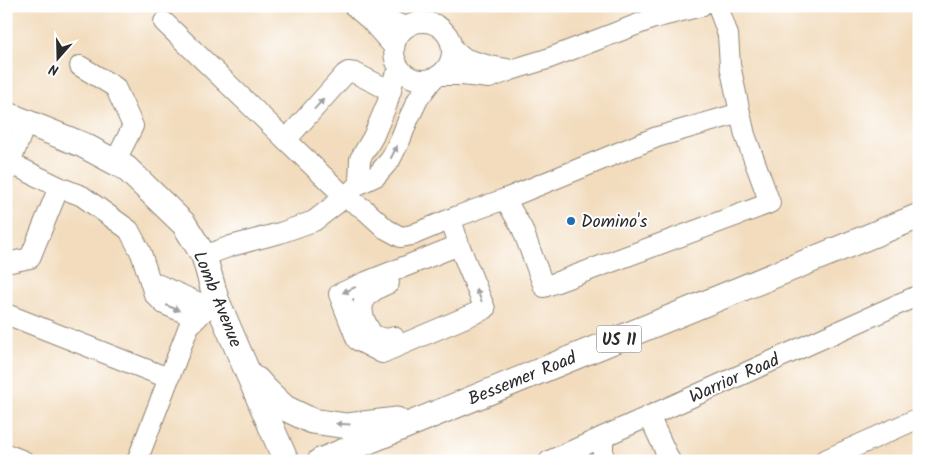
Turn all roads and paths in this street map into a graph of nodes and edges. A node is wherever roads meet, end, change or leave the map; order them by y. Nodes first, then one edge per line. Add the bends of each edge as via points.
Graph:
1 (354, 6) edge
2 (361, 6) edge
3 (701, 6) edge
4 (718, 6) edge
5 (164, 22) dead end
6 (406, 27) junction
7 (452, 49) junction
8 (396, 56) junction
9 (80, 66) dead end
10 (511, 70) junction
11 (436, 77) junction
12 (391, 91) junction
13 (740, 113) junction
14 (16, 118) edge
15 (286, 140) junction
16 (115, 162) junction
17 (8, 168) edge
18 (59, 187) junction
19 (352, 191) junction
20 (505, 199) junction
21 (919, 216) edge
22 (451, 219) junction
23 (459, 245) junction
24 (204, 256) junction
25 (6, 260) edge
26 (919, 294) edge
27 (207, 308) junction
28 (6, 314) edge
29 (246, 367) junction
30 (168, 378) junction
31 (649, 416) junction
32 (426, 417) junction
33 (919, 418) edge
34 (603, 437) junction
35 (6, 454) edge
36 (24, 461) edge
37 (137, 461) edge
38 (286, 461) edge
39 (320, 461) edge
40 (549, 461) edge
41 (603, 461) edge
42 (670, 461) edge
43 (823, 461) edge

1 - 8 street via 371,21
2 - 6 street
3 - 10 street via 654,18
4 - 13 street via 728,35 730,65
5 - 15 street
6 - 7 street via 416,22 438,26 447,34
6 - 8 street via 396,40
7 - 10 street via 466,59
7 - 11 street via 447,68
8 - 11 street via 404,73 412,78
8 - 12 street
9 - 16 street via 115,87 133,126
10 - 11 street via 489,78
19 -> 11 street via 376,176 390,160 418,99
15 -> 12 street via 348,72
12 - 19 street via 373,137 360,159
13 - 20 street via 657,137
13 - 20 street via 770,203 544,287 522,228
14 - 16 main road, Lomb Avenue via 83,145
14 - 17 street
15 - 19 street
16 - 24 main road, Lomb Avenue via 126,168 184,224
17 - 18 street
18 - 25 street via 30,258
18 - 27 street via 82,196 129,230 141,253 154,294 164,304
19 - 22 street via 364,209 386,229 401,237
19 - 24 street via 314,221
20 - 22 street
21 - 32 main road, Bessemer Road / US 11
22 - 23 street
23 -> 23 street via 339,294 357,340 382,354 485,309
24 - 27 main road, Lomb Avenue
26 - 31 street, Warrior Road
27 - 29 main road, Lomb Avenue
27 - 30 street via 189,326
28 - 30 street
32 -> 29 main road via 347,426 312,421 286,408
29 - 38 main road, Lomb Avenue
30 - 37 street
31 - 34 street, Warrior Road
31 - 42 street
32 - 39 main road, Bessemer Road / US 11
33 - 43 street
34 - 40 street, Warrior Road
34 - 41 street
35 - 36 street

